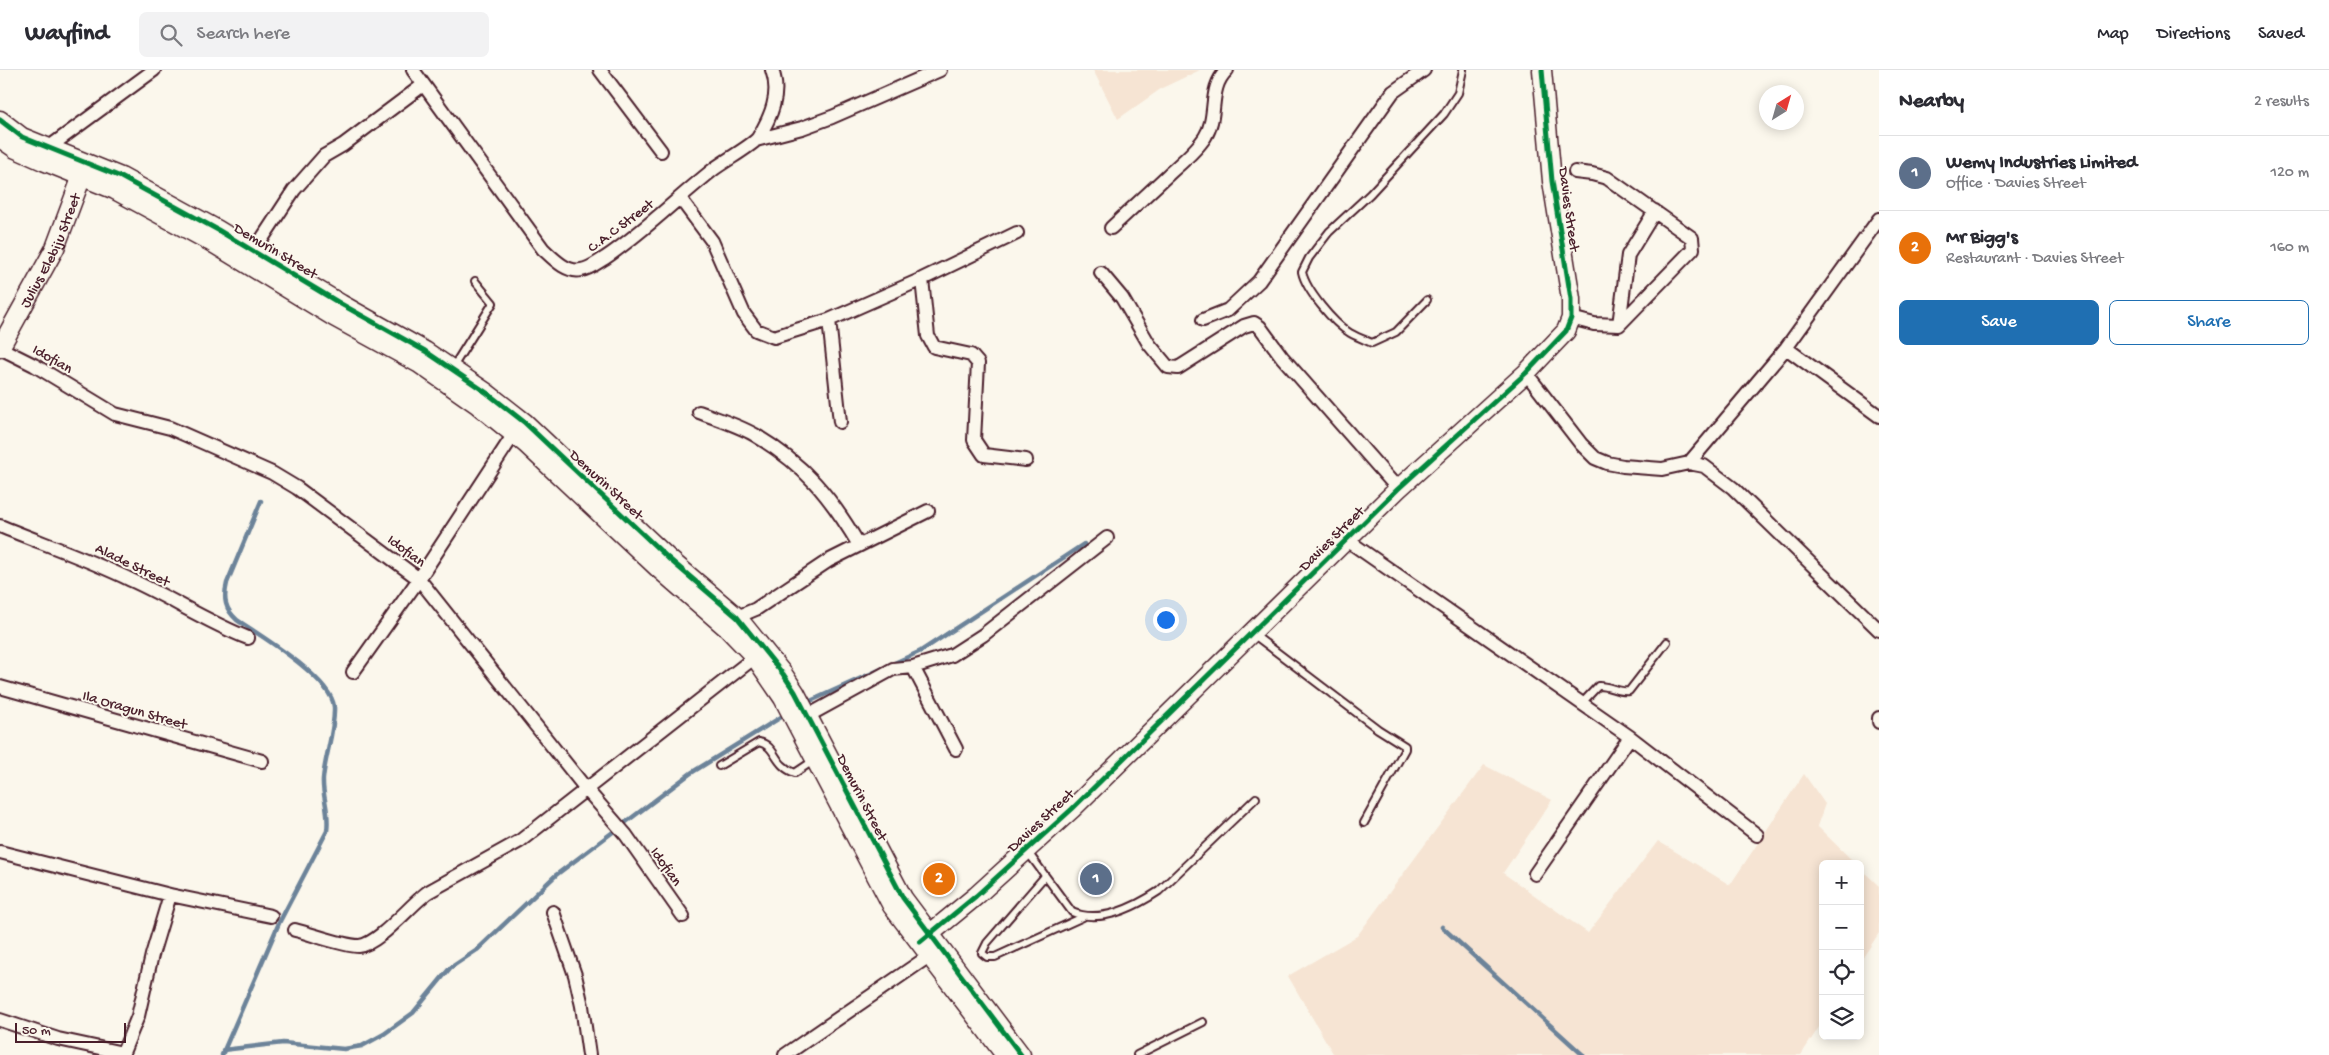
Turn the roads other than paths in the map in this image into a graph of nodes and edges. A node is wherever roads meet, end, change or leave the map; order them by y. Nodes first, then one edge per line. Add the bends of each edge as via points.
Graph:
1 (154, 70) edge
2 (413, 70) edge
3 (600, 70) edge
4 (772, 70) edge
5 (940, 70) edge
6 (1228, 70) edge
7 (1424, 70) edge
8 (1464, 70) edge
9 (1542, 70) edge
10 (423, 85) junction
11 (0, 120) edge
12 (0, 138) edge
13 (756, 140) junction
14 (48, 148) junction
15 (661, 151) dead end
16 (1575, 172) dead end
17 (82, 176) junction
18 (680, 198) junction
19 (1655, 211) junction
20 (1879, 219) edge
21 (1111, 228) dead end
22 (1017, 234) dead end
23 (254, 251) junction
24 (1101, 273) dead end
25 (922, 279) junction
26 (475, 281) dead end
27 (1428, 300) dead end
28 (1571, 318) junction
29 (829, 320) junction
30 (1203, 320) dead end
31 (1619, 325) junction
32 (0, 348) edge
33 (1786, 348) junction
34 (452, 369) junction
35 (1526, 373) junction
36 (699, 412) dead end
37 (1879, 416) edge
38 (840, 422) dead end
39 (514, 434) junction
40 (1026, 460) dead end
41 (1690, 463) junction
42 (1398, 489) junction
43 (928, 511) dead end
44 (0, 526) edge
45 (1107, 538) dead end
46 (1347, 540) junction
47 (859, 545) junction
48 (420, 579) junction
49 (737, 617) junction
50 (1879, 630) edge
51 (1252, 633) junction
52 (248, 638) dead end
53 (1667, 642) dead end
54 (755, 657) junction
55 (913, 667) junction
56 (353, 672) dead end
57 (0, 687) edge
58 (789, 695) junction
59 (1582, 703) junction
60 (799, 715) junction
61 (1879, 718) edge
62 (1879, 722) edge
63 (1630, 737) junction
64 (956, 749) dead end
65 (821, 756) junction
66 (262, 761) dead end
67 (719, 766) dead end
68 (588, 790) junction
69 (1256, 798) dead end
70 (1364, 823) dead end
71 (1757, 835) dead end
72 (1026, 850) junction
73 (0, 852) edge
74 (1535, 874) dead end
75 (1045, 876) junction
76 (170, 895) junction
77 (553, 912) dead end
78 (271, 916) dead end
79 (683, 916) dead end
80 (1083, 917) junction
81 (295, 930) dead end
82 (931, 944) junction
83 (0, 1020) edge
84 (1203, 1022) dead end
85 (122, 1054) edge
86 (588, 1055) edge
87 (785, 1055) edge
88 (1005, 1055) edge
89 (1021, 1055) edge
90 (1137, 1055) edge

1 - 14 street
2 - 10 street, C.A.C Street
3 - 15 street
4 - 13 street via 777,88 774,102
5 - 13 street via 824,120
6 - 21 street via 1213,95 1213,121 1202,142
7 - 30 street via 1393,92 1259,281 1228,310
8 - 27 lane via 1458,93 1444,114 1370,194 1329,232 1302,272 1304,280 1327,312 1349,332 1372,343 1396,332
9 - 28 street, Davies Street via 1552,181 1571,299
10 - 18 street, C.A.C Street via 543,249 558,264 580,271 590,268 646,228
10 - 23 street via 324,156 294,190
11 - 14 street, Demurin Street via 22,137
12 - 17 street, Demurin Street via 16,149
13 - 18 street, C.A.C Street
14 - 23 street, Demurin Street via 121,177
16 - 19 street via 1607,178
17 - 32 street, Julius Elebiju Street via 55,248
17 - 39 street, Demurin Street via 115,190 211,242 418,364
18 - 29 street via 712,241 744,314 756,330 774,337
19 - 31 street via 1628,255
19 - 31 street via 1692,238 1693,249
20 - 33 street
22 - 25 street
23 - 34 street, Demurin Street
24 - 42 street via 1122,298 1149,344 1168,367 1178,368 1244,326 1254,323 1260,327 1282,357
25 - 29 street
25 - 40 street via 928,336 934,347 971,355 978,363 974,440 984,455
26 - 34 lane via 493,303
28 - 31 street via 1594,324
28 - 35 street, Davies Street via 1566,331
29 - 38 street
32 - 48 street, Idofian via 115,414 170,428 272,473
33 - 37 street
33 - 41 street
34 - 49 street, Demurin Street via 524,422 668,558
35 - 41 street via 1580,444 1595,458 1623,466 1662,469
35 - 42 street, Davies Street
36 - 47 street via 754,434 806,473 838,508
39 - 48 street
39 - 54 street, Demurin Street
41 - 50 street via 1704,466 1733,488
42 - 46 street, Davies Street
43 - 47 street
44 - 52 street, Alade Street via 100,566
45 - 55 street via 983,636 952,654
46 - 51 street, Davies Street
46 - 59 street
47 - 49 street via 828,560 756,609
48 - 56 street
48 - 68 street, Idofian
49 - 58 street, Demurin Street via 783,674
51 - 70 lane via 1405,746
51 - 72 street, Davies Street
53 - 59 lane via 1629,691 1598,686
54 - 58 street, Demurin Street
54 - 68 street
55 - 60 street via 893,669
55 - 64 street
57 - 66 street, Ila Oragun Street
58 - 60 street, Demurin Street
59 - 63 street
60 - 65 street, Demurin Street
61 - 62 street
63 - 71 street
63 - 74 street
65 - 67 lane via 795,773 779,764 766,744 759,742
65 - 82 street, Demurin Street
68 - 79 street, Idofian via 616,822
68 - 81 street via 520,842 418,899 365,945 357,946
69 - 80 lane via 1159,891 1142,902 1098,917
72 - 75 lane
72 - 82 street, Davies Street
73 - 76 street
75 - 80 lane via 1072,912
75 - 80 lane via 982,952 987,957 995,957
76 - 78 street
76 - 85 street via 138,1016
77 - 86 street via 575,975
82 - 87 street
82 - 88 street, Demurin Street
82 - 89 street, Demurin Street
83 - 85 street via 58,1039
84 - 90 lane

